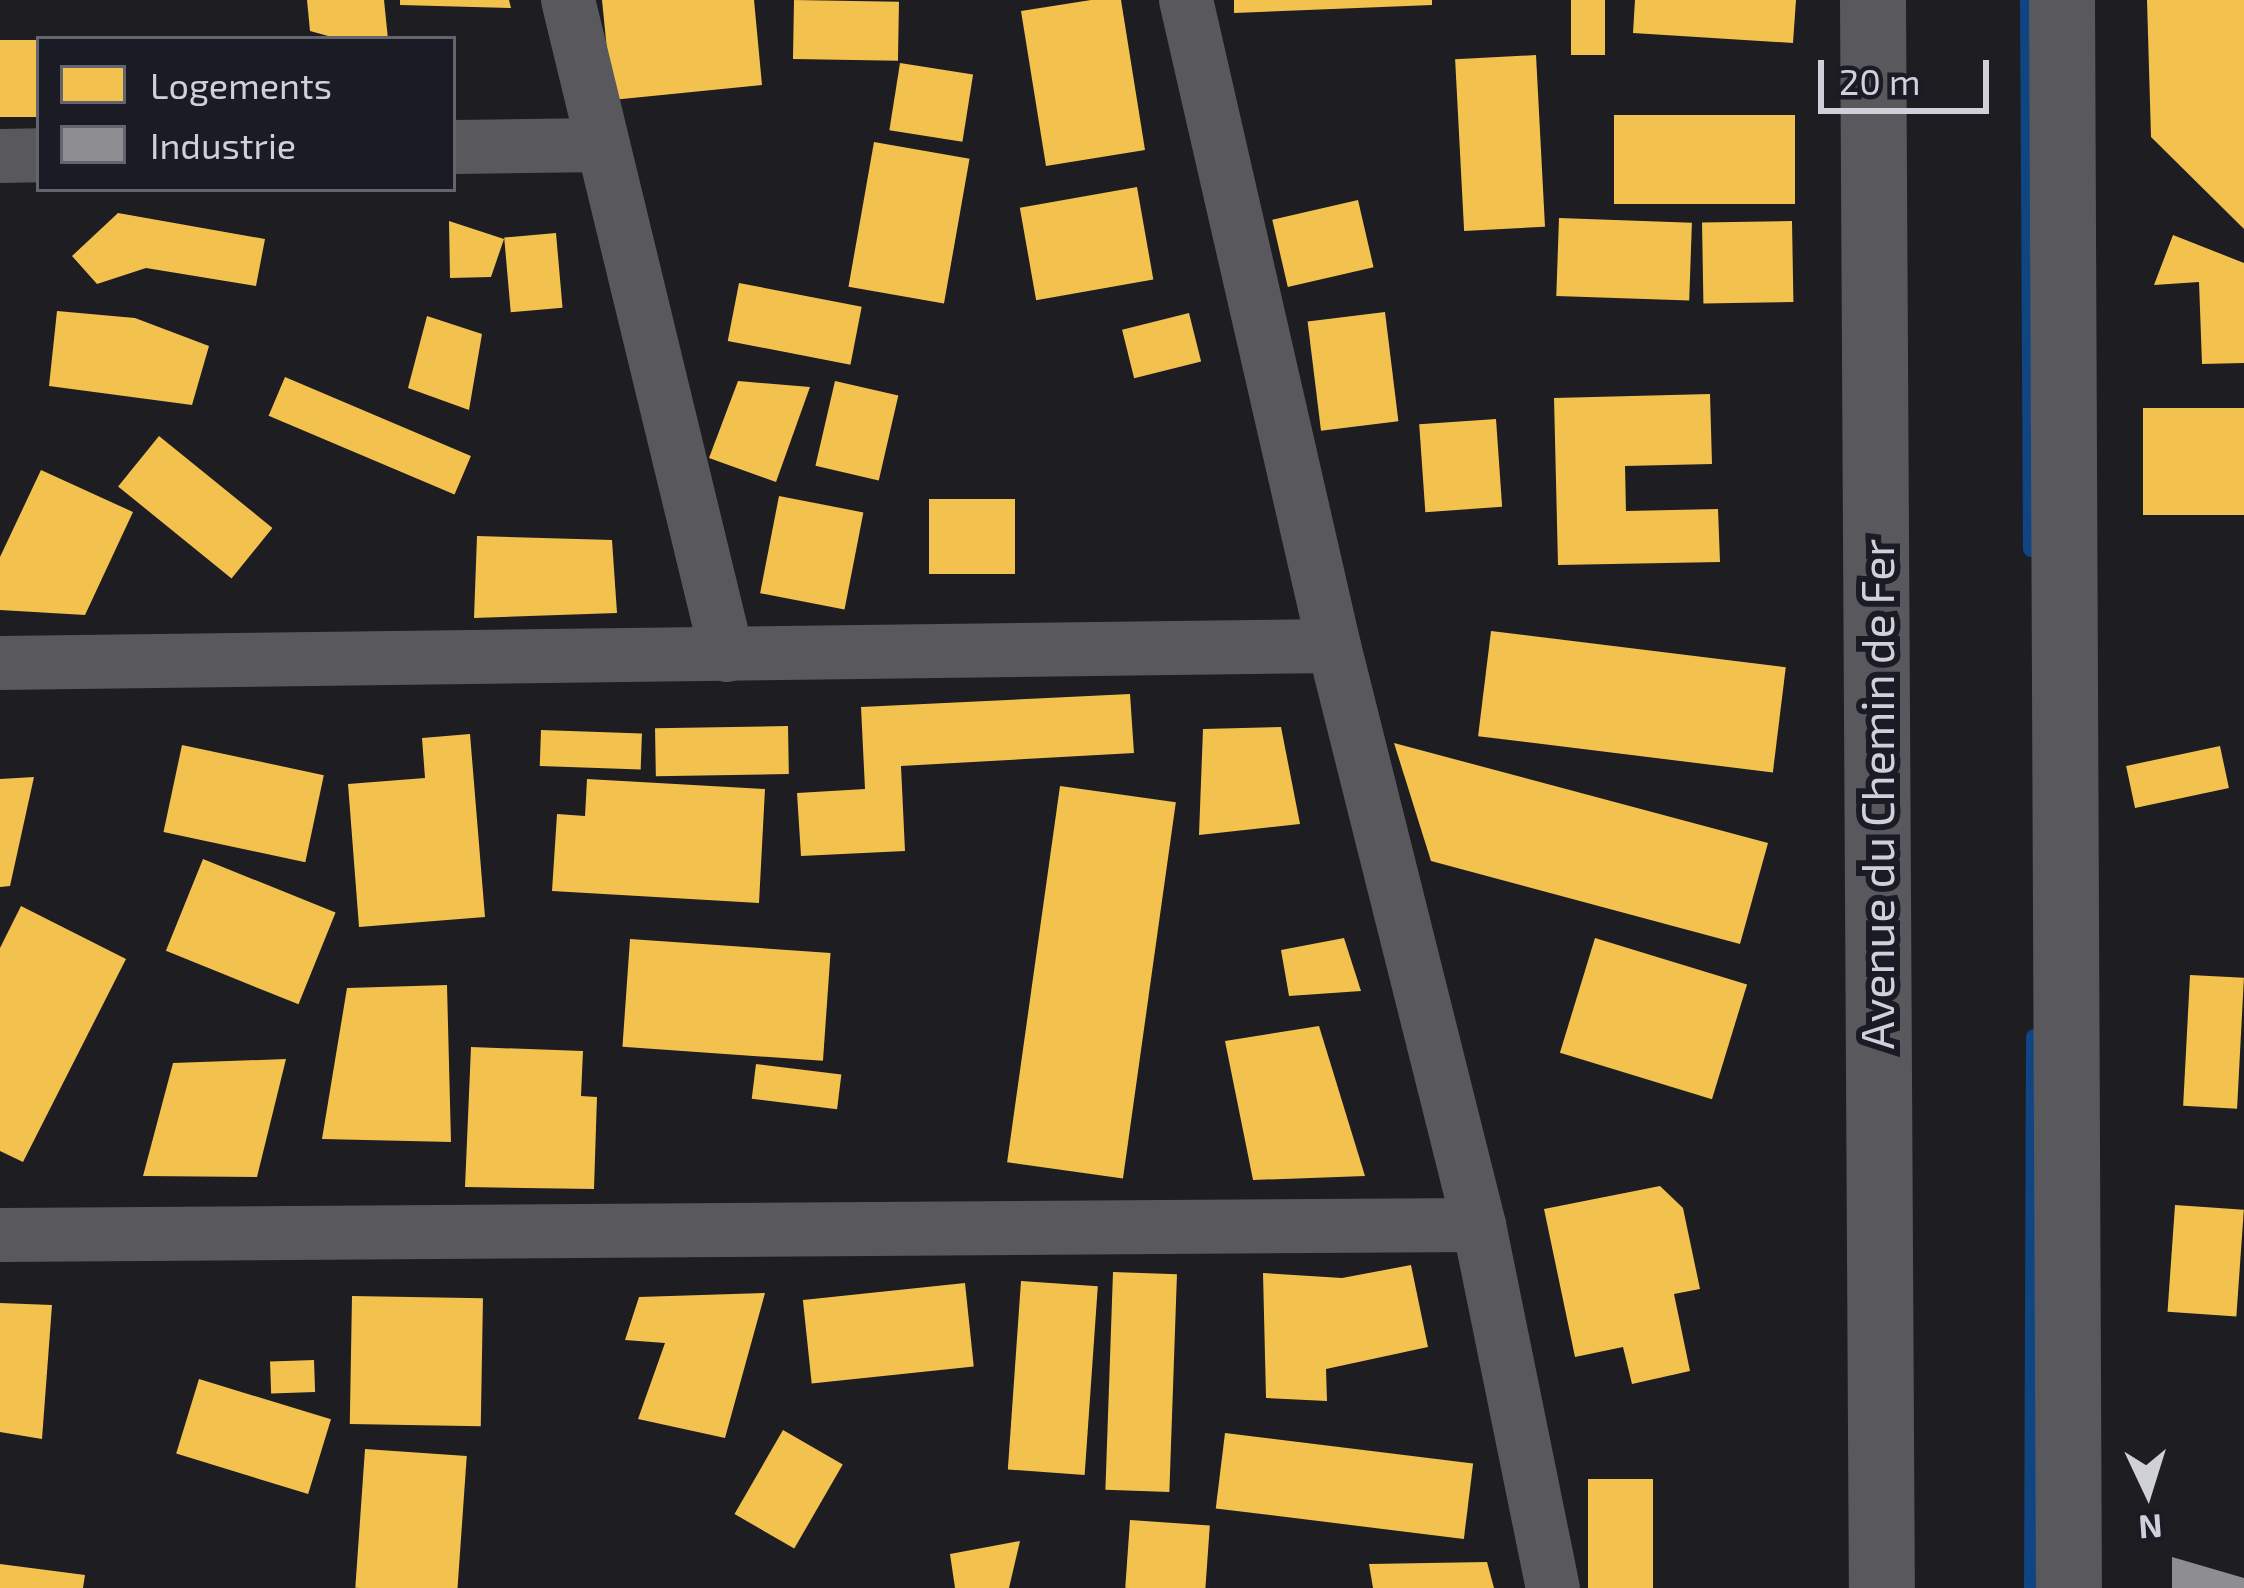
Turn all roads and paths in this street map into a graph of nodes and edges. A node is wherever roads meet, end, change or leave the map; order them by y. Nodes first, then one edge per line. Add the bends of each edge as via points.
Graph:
1 (568, 0) edge
2 (1186, 0) edge
3 (1873, 0) edge
4 (2062, 0) edge
5 (603, 145) junction
6 (456, 147) edge
7 (36, 155) edge
8 (0, 156) edge
9 (1334, 646) junction
10 (727, 655) junction
11 (0, 663) edge
12 (1479, 1225) junction
13 (0, 1235) edge
14 (1553, 1588) edge
15 (1882, 1588) edge
16 (2069, 1588) edge

1 - 5 street
2 - 9 street
3 - 15 main road, Avenue du Chemin de Fer
4 - 16 main road
5 - 6 street
5 - 10 street
7 - 8 street
9 - 10 street
9 - 12 street
10 - 11 street
12 - 13 street
12 - 14 street

